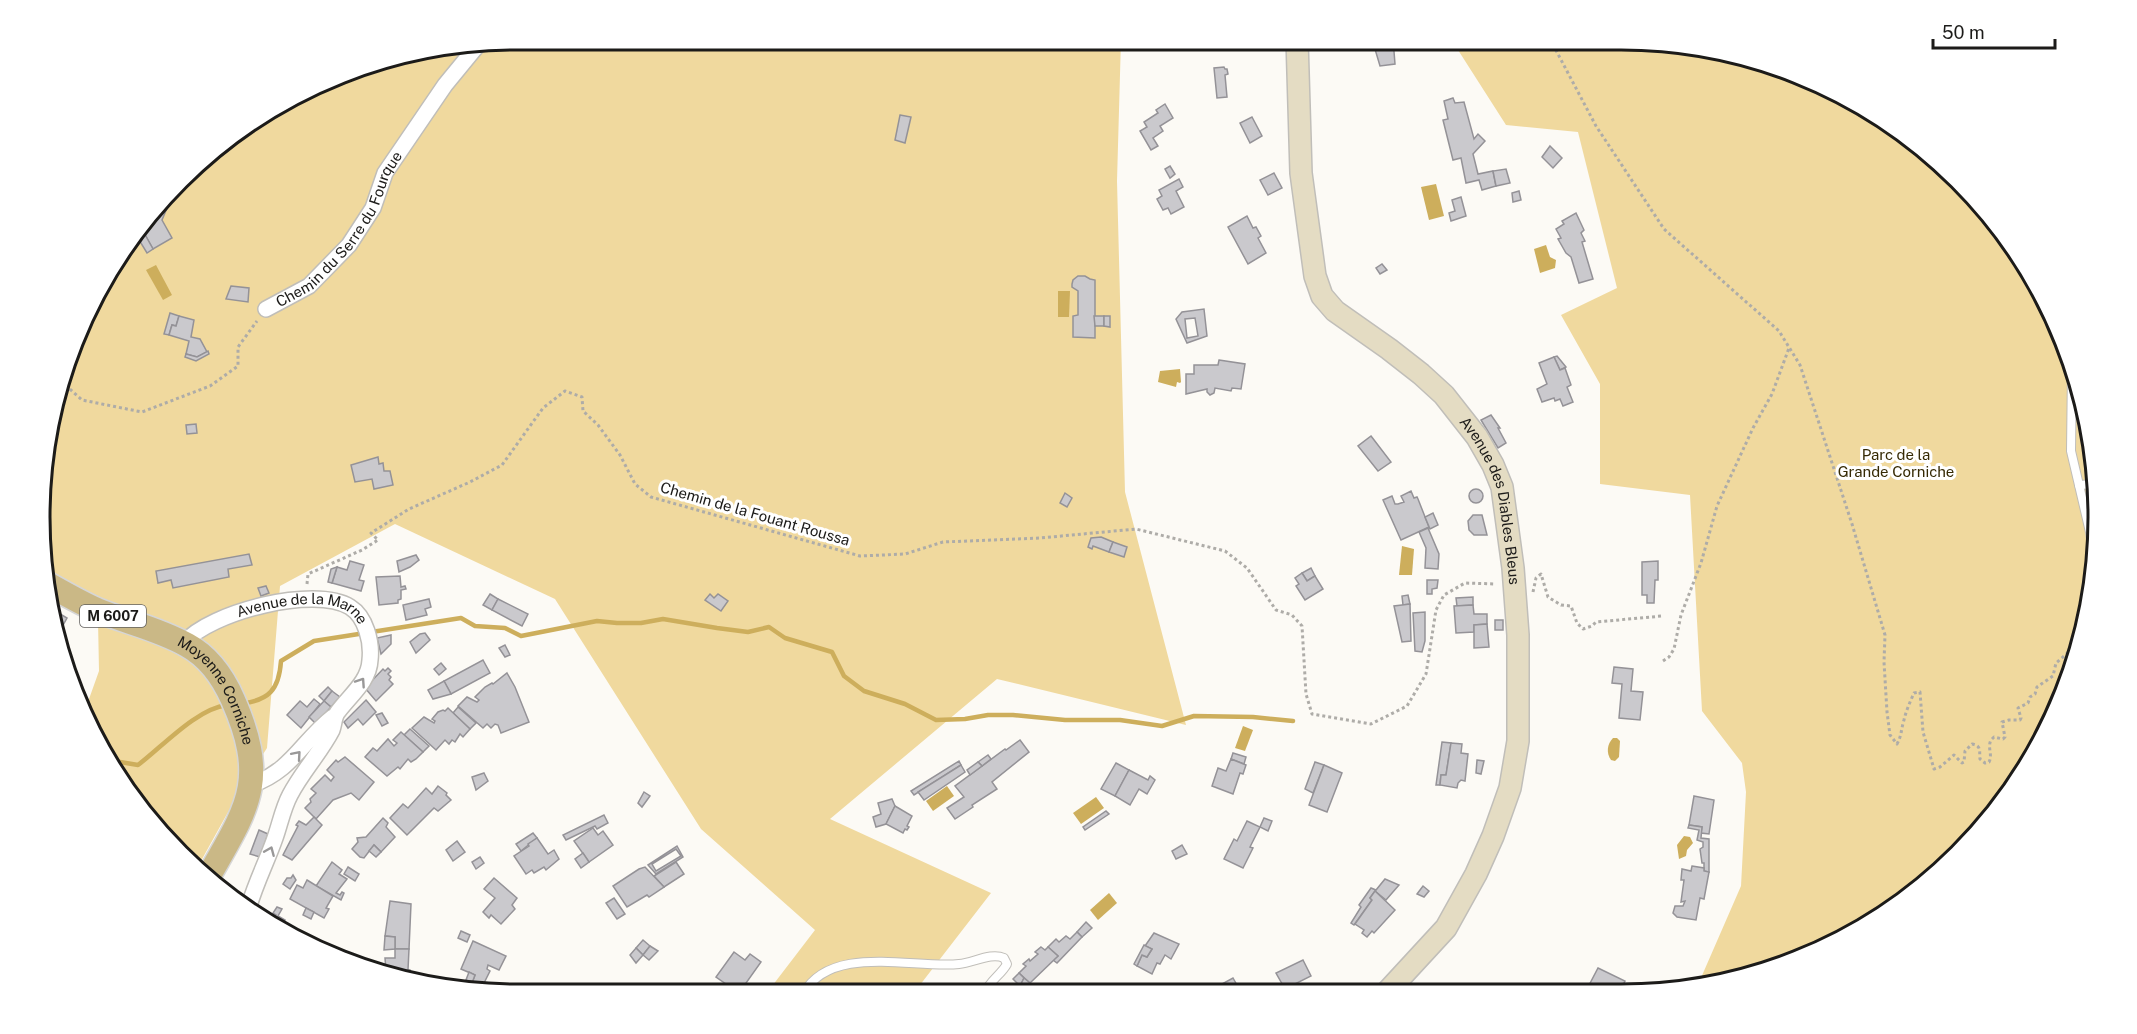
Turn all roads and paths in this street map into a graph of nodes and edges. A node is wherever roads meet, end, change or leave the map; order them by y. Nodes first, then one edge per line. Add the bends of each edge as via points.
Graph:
1 (1297, 50) edge
2 (1556, 50) edge
3 (472, 52) edge
4 (266, 309) joint
5 (1789, 348) junction
6 (68, 387) edge
7 (2072, 395) edge
8 (2079, 485) junction
9 (2086, 485) edge
10 (2088, 522) edge
11 (1514, 585) junction
12 (318, 586) dead end
13 (55, 588) edge
14 (1662, 616) dead end
15 (184, 643) junction
16 (2067, 653) edge
17 (1663, 661) dead end
18 (336, 715) junction
19 (252, 774) junction
20 (212, 870) edge
21 (251, 901) edge
22 (810, 984) edge
23 (991, 984) edge
24 (1395, 984) edge

1 - 11 main road, Avenue des Diables Bleus via 1301,173 1314,276 1322,296 1335,311 1421,374 1477,437 1502,487
2 - 5 path via 1596,126 1664,229 1779,331
3 - 4 street, Chemin du Serre du Fourque via 385,173 373,208 349,244 309,286
4 - 6 path, Chemin du Serre du Fourque via 238,347 238,366 210,386 142,412 82,400
5 - 16 path via 1800,365 1885,635 1887,712 1894,741 1898,744 1908,705 1914,693 1920,692 1923,732 1934,769 1954,755 1964,762 1965,751 1972,744 1979,747 1980,759 1989,762 1991,740 2005,737 2002,722 2020,720 2019,706 2028,703 2037,687 2053,676 2056,663
5 - 17 path via 1772,394 1722,496 1681,615 1674,649
7 - 8 lane via 2071,451
8 - 9 lane
8 - 10 lane
11 - 12 path, Chemin de la Fouant Roussa via 1465,583 1444,595 1436,610 1426,674 1407,706 1371,724 1312,714 1306,694 1302,626 1293,615 1276,610 1247,568 1225,551 1136,529 943,542 905,554 860,556 651,497 635,484 620,455 583,411 582,397 565,391 543,408 502,465 409,509 371,533 378,540 308,574 306,584
11 - 14 path via 1525,585 1531,593 1541,574 1548,597 1571,606 1583,629 1596,622
11 - 24 main road, Avenue des Diables Bleus via 1518,741 1510,788 1484,855 1446,928
13 - 15 main road, Moyenne Corniche / M 6007 via 97,610
18 -> 15 street, Avenue de la Marne via 369,670 370,643 365,626 351,608 324,599 263,604 208,624
15 - 19 main road, Moyenne Corniche / M 6007 via 207,659 222,679 246,731
19 -> 18 street via 267,780 290,763 324,723
21 -> 18 street, Avenue de la Marne via 290,796 332,729
19 - 20 main road, Moyenne Corniche / M 6007 via 241,818
22 - 23 lane via 833,969 857,964 960,964 996,956 1004,958 1003,971

